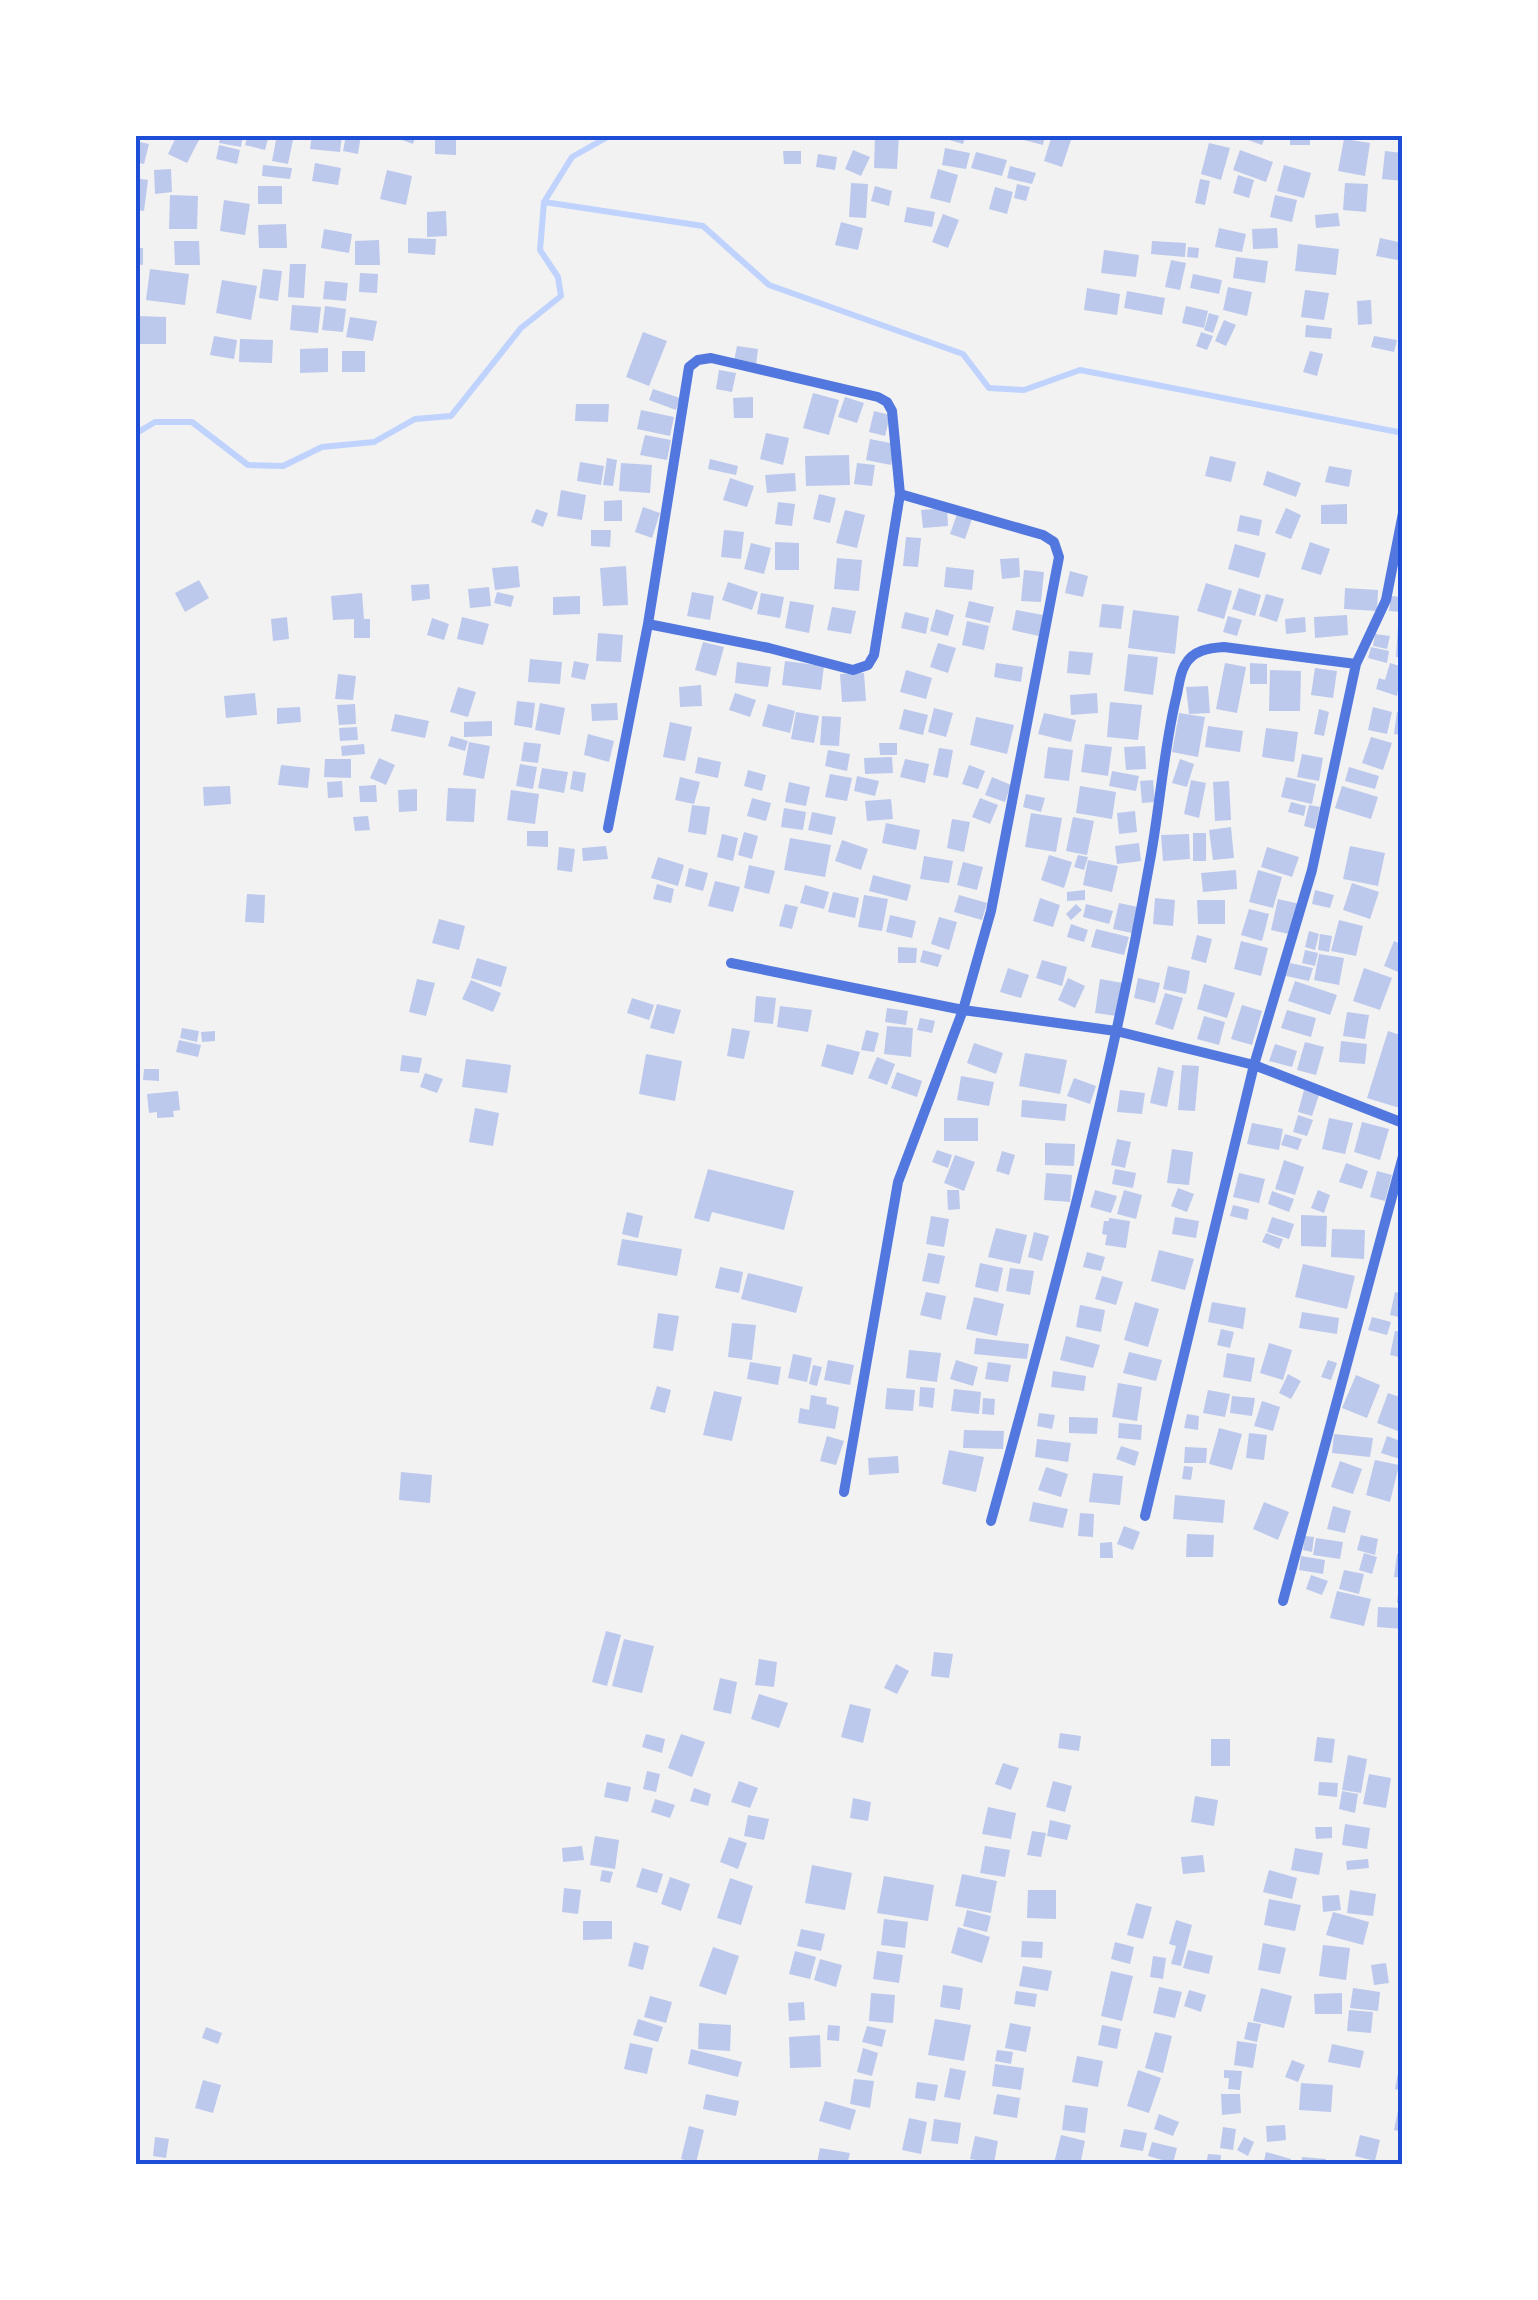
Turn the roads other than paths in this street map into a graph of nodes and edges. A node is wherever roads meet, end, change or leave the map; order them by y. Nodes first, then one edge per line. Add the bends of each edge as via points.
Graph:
1 (900, 494) junction
2 (1403, 513) edge
3 (648, 624) junction
4 (1356, 664) junction
5 (608, 828) dead end
6 (731, 963) dead end
7 (964, 1010) junction
8 (1116, 1031) junction
9 (1254, 1065) junction
10 (1403, 1123) edge
11 (1403, 1156) edge
12 (844, 1492) dead end
13 (1144, 1516) dead end
14 (991, 1521) dead end
15 (1283, 1601) dead end

1 - 3 street via 874,655 860,670
1 - 3 street via 892,411 878,396 698,360 690,367
1 - 7 street via 1043,535 1058,548 992,911
2 - 4 street via 1386,600
3 - 5 street
4 - 8 street via 1224,647 1196,653 1184,665
4 - 9 street via 1312,870
6 - 7 street
7 - 8 street
7 - 12 street via 898,1182
8 - 9 street
8 - 14 street
9 - 10 street
9 - 13 street
11 - 15 street

